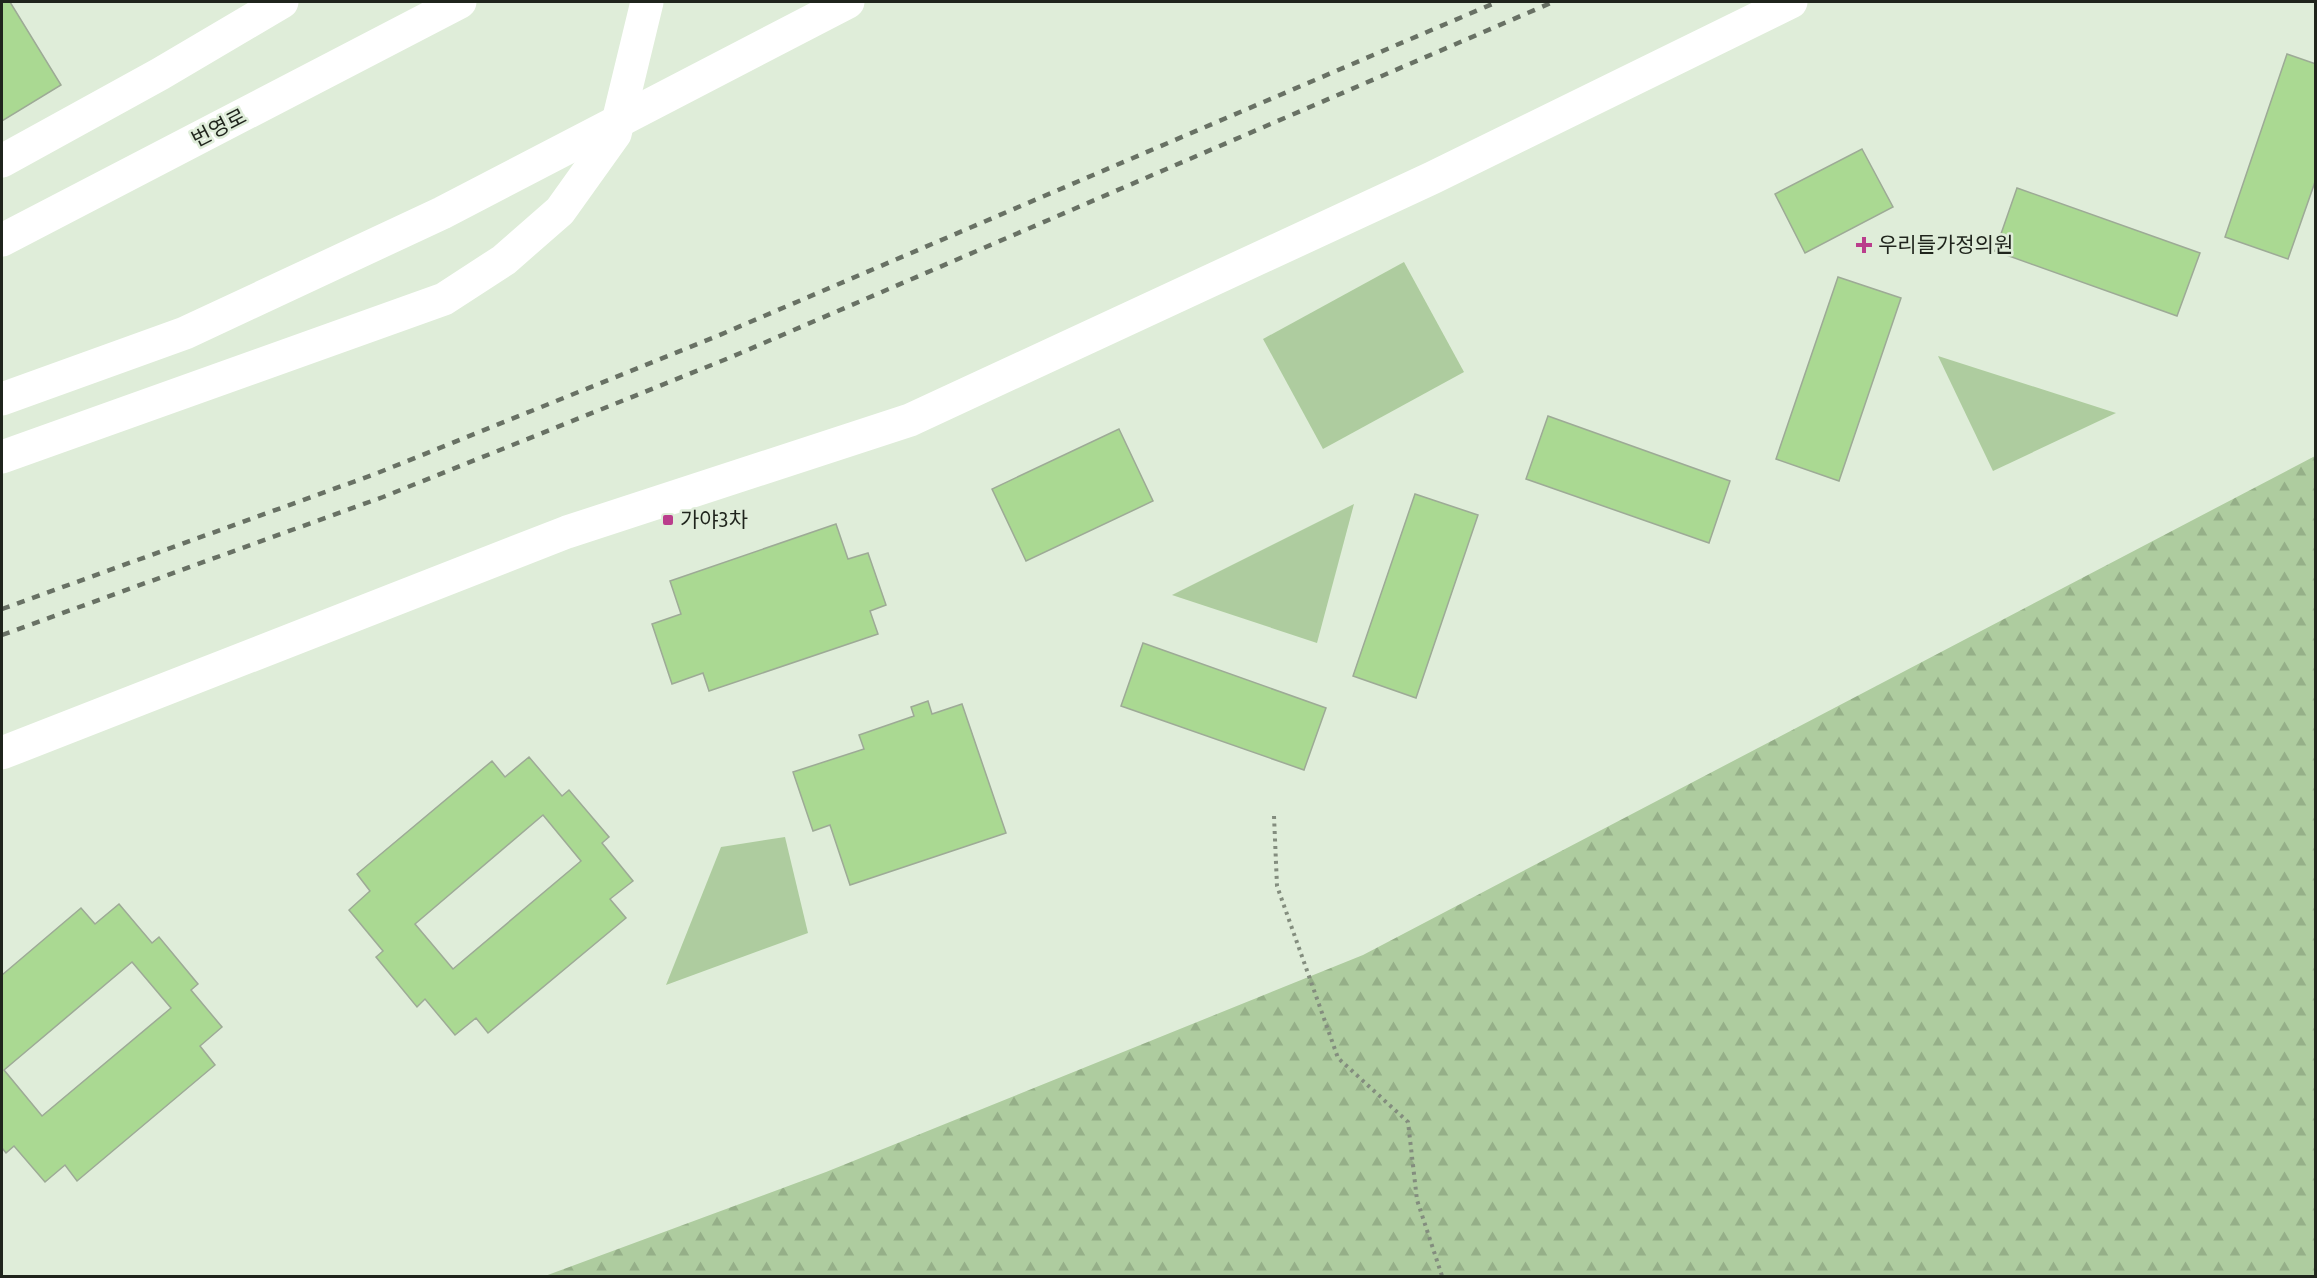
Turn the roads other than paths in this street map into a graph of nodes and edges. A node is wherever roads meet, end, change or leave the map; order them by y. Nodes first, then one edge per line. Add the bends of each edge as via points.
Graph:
1 (282, 2) edge
2 (646, 2) edge
3 (848, 2) edge
4 (1791, 2) edge
5 (448, 8) edge
6 (2, 161) edge
7 (2, 240) edge
8 (2, 399) edge
9 (2, 457) edge
10 (2, 753) edge

1 - 6 street
2 - 9 street via 615,134 560,211 504,260 444,299
3 - 8 street via 442,213 185,333
4 - 10 street via 1432,178 910,420 567,532
5 - 7 street, 번영로

